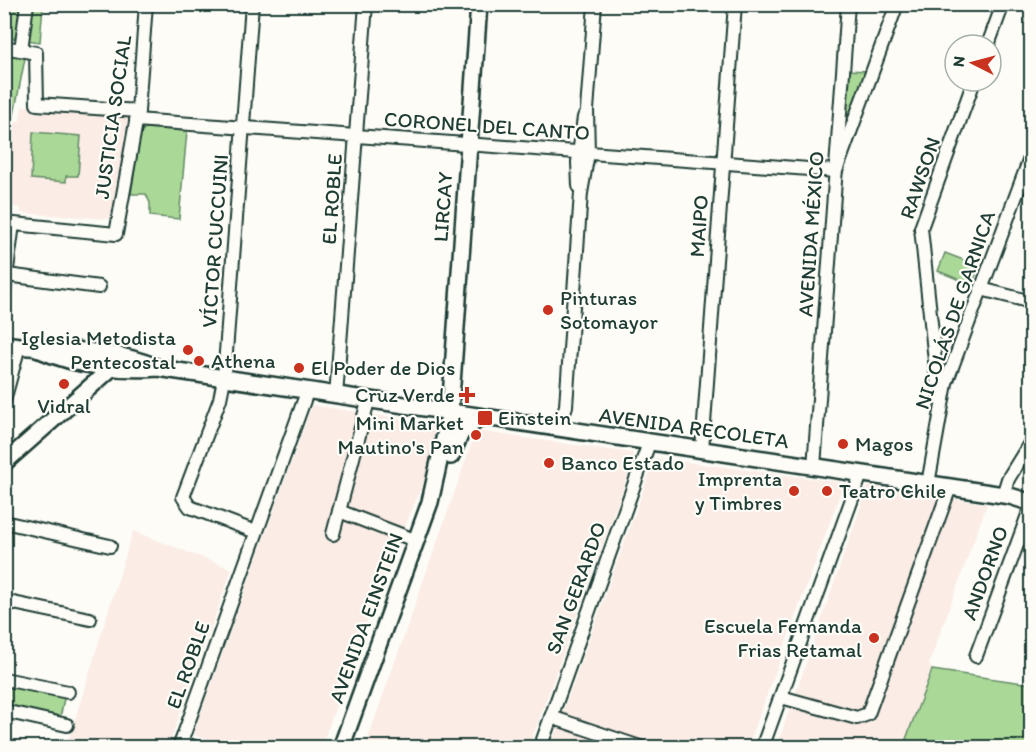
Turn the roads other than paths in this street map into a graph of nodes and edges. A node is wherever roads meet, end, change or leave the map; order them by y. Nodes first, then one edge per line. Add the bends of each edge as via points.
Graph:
1 (27, 4) edge
2 (146, 4) edge
3 (252, 4) edge
4 (366, 4) edge
5 (479, 4) edge
6 (595, 4) edge
7 (735, 4) edge
8 (848, 4) edge
9 (897, 4) edge
10 (1003, 4) edge
11 (992, 33) edge
12 (4, 47) edge
13 (21, 50) junction
14 (971, 93) edge
15 (137, 116) junction
16 (243, 129) junction
17 (356, 136) junction
18 (468, 144) junction
19 (583, 153) junction
20 (1032, 153) edge
21 (723, 163) junction
22 (836, 171) junction
23 (9, 224) edge
24 (7, 275) junction
25 (99, 287) dead end
26 (981, 289) junction
27 (4, 292) edge
28 (1032, 302) edge
29 (12, 345) edge
30 (935, 361) junction
31 (118, 362) junction
32 (953, 364) junction
33 (224, 379) junction
34 (307, 392) junction
35 (336, 396) junction
36 (4, 401) edge
37 (368, 401) junction
38 (566, 406) junction
39 (940, 407) junction
40 (450, 412) junction
41 (481, 417) junction
42 (550, 428) junction
43 (578, 432) junction
44 (1032, 440) edge
45 (649, 442) junction
46 (702, 450) junction
47 (451, 456) junction
48 (4, 463) edge
49 (814, 467) junction
50 (861, 474) junction
51 (928, 484) junction
52 (950, 487) junction
53 (1032, 494) edge
54 (1006, 495) junction
55 (430, 502) junction
56 (1032, 503) edge
57 (339, 511) junction
58 (4, 522) edge
59 (256, 532) junction
60 (333, 534) dead end
61 (417, 541) junction
62 (110, 546) dead end
63 (4, 601) edge
64 (90, 619) dead end
65 (976, 656) dead end
66 (4, 679) edge
67 (68, 692) dead end
68 (781, 697) junction
69 (4, 711) edge
70 (551, 717) junction
71 (67, 725) dead end
72 (180, 745) edge
73 (197, 747) edge
74 (341, 747) edge
75 (540, 747) edge
76 (643, 747) edge
77 (762, 747) edge

1 - 13 street
2 - 15 street, JUSTICIA SOCIAL
3 - 16 street, VÍCTOR CUCCUINI
4 - 17 street, EL ROBLE
5 - 18 main road, LIRCAY
6 - 19 street
7 - 21 street, MAIPO
8 - 22 street, AVENIDA MÉXICO
9 - 22 street
10 - 11 street
12 - 13 street
13 - 15 street, CORONEL DEL CANTO via 36,53 37,104
14 - 30 street, RAWSON via 921,228
15 - 16 street, CORONEL DEL CANTO
15 - 23 street, JUSTICIA SOCIAL via 116,234
16 - 17 street, CORONEL DEL CANTO
16 - 33 street, VÍCTOR CUCCUINI
17 - 18 street, CORONEL DEL CANTO
17 - 35 street, EL ROBLE
18 - 19 street, CORONEL DEL CANTO
18 - 40 main road, LIRCAY
19 - 21 street, CORONEL DEL CANTO
19 - 38 street
20 - 26 street, NICOLÁS DE GARNICA
21 - 22 street, CORONEL DEL CANTO
21 - 46 street, MAIPO
22 - 49 street, AVENIDA MÉXICO
23 - 24 street
24 - 25 street
24 - 27 street
26 - 28 street
26 - 32 street, NICOLÁS DE GARNICA
29 - 31 main road, AVENIDA RECOLETA via 40,350 59,348
29 - 36 street
30 - 32 street
30 - 39 street, RAWSON
31 - 33 main road, AVENIDA RECOLETA
31 - 48 main road
32 - 39 street, NICOLÁS DE GARNICA
33 - 34 main road, AVENIDA RECOLETA
33 - 59 street, VÍCTOR CUCCUINI via 183,500 190,507
34 - 35 main road, AVENIDA RECOLETA
34 - 59 street, EL ROBLE
35 - 37 main road, AVENIDA RECOLETA
37 - 40 main road, AVENIDA RECOLETA
37 - 57 street
38 - 42 street
38 - 43 street
39 - 51 street, NICOLÁS DE GARNICA
40 - 41 main road, AVENIDA RECOLETA
40 - 47 main road, AVENIDA EINSTEIN
40 - 55 main road, AVENIDA EINSTEIN
41 - 42 main road, AVENIDA RECOLETA
41 - 47 main road via 461,433
42 - 43 main road, AVENIDA RECOLETA
43 - 45 main road, AVENIDA RECOLETA
44 - 54 street via 1008,479
45 - 46 main road, AVENIDA RECOLETA
45 - 70 street, SAN GERARDO
46 - 49 main road, AVENIDA RECOLETA
47 - 55 main road, AVENIDA EINSTEIN
49 - 50 main road, AVENIDA RECOLETA
50 - 51 main road, AVENIDA RECOLETA
50 - 68 street
51 - 52 main road, AVENIDA RECOLETA
52 - 54 main road, AVENIDA RECOLETA
52 - 68 street via 868,714 857,718
53 - 54 main road, AVENIDA RECOLETA
54 - 56 main road, AVENIDA RECOLETA
55 - 61 main road, AVENIDA EINSTEIN
56 - 65 street, ANDORNO
57 - 60 street
57 - 61 street
58 - 62 street
59 - 72 street, EL ROBLE
61 - 74 main road, AVENIDA EINSTEIN
63 - 64 street
66 - 67 street
68 - 77 street
69 - 71 street
70 - 75 street, SAN GERARDO
70 - 76 street
72 - 73 street

